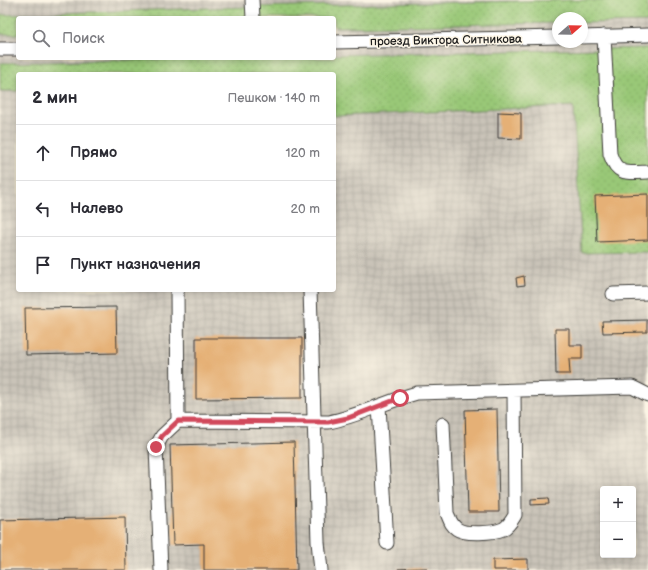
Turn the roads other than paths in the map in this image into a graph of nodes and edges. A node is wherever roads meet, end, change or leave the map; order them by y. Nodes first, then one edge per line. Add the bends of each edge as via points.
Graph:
1 (252, 0) edge
2 (253, 16) edge
3 (648, 35) edge
4 (604, 36) junction
5 (552, 37) edge
6 (588, 37) edge
7 (336, 42) edge
8 (0, 49) edge
9 (16, 49) edge
10 (648, 172) edge
11 (176, 292) edge
12 (310, 292) edge
13 (648, 293) edge
14 (613, 294) dead end
15 (514, 391) junction
16 (648, 394) edge
17 (380, 406) junction
18 (178, 421) junction
19 (314, 421) junction
20 (443, 424) dead end
21 (387, 543) dead end
22 (161, 570) edge
23 (321, 570) edge

1 - 2 street
3 - 4 street
4 - 6 street
4 - 10 street via 610,154 613,164 620,171 627,173
5 - 7 street, проезд Виктора Ситникова
8 - 9 street
11 - 18 street
12 - 19 street
13 - 14 street
15 - 16 street via 632,387
15 - 17 street via 418,393
15 - 20 street via 515,515 504,529 465,533 457,530 451,523 447,514
17 - 19 street via 348,418 328,422
17 - 21 street
18 - 19 street
18 - 22 street via 162,436 156,447
19 - 23 street

